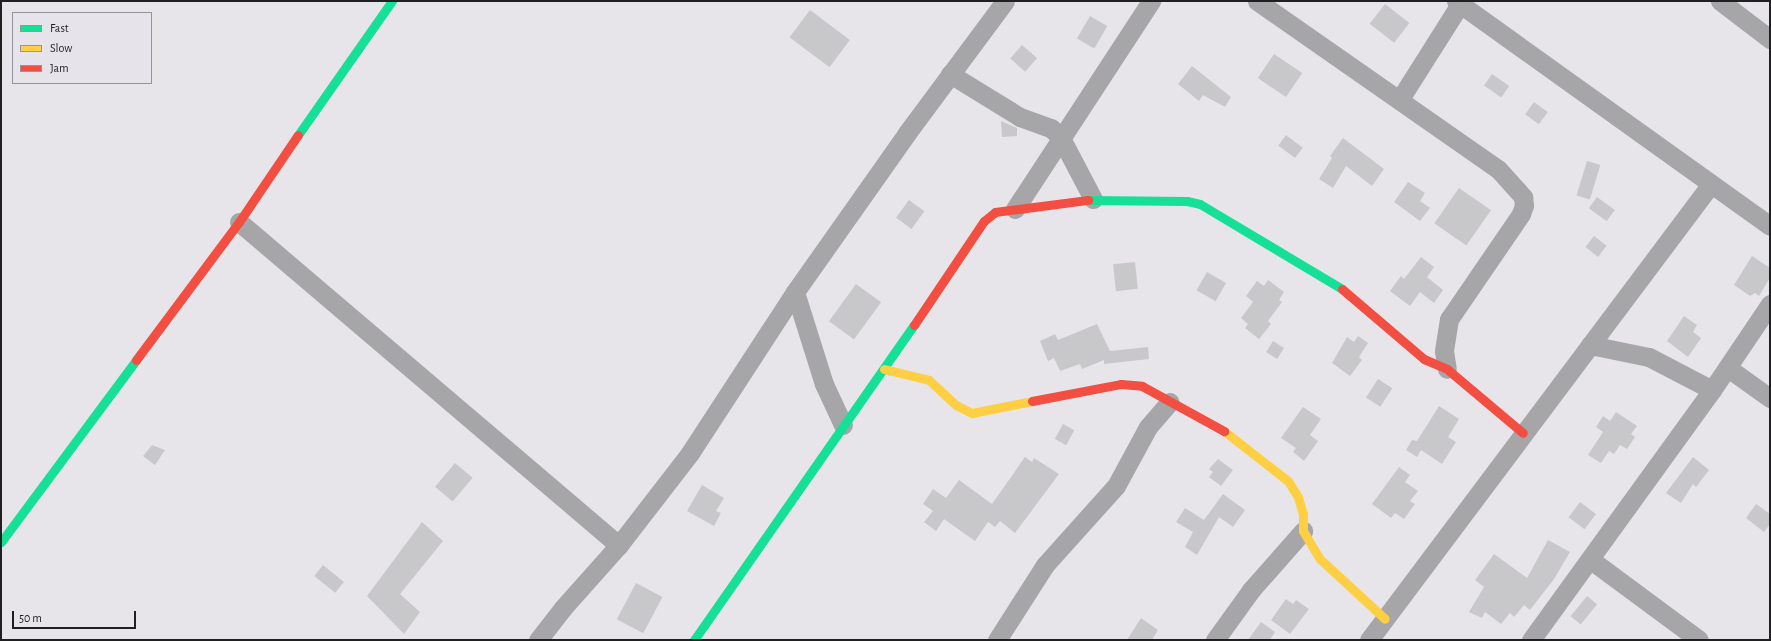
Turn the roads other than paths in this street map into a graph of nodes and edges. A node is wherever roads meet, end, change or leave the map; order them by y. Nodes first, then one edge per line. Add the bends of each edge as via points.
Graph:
1 (392, 1) edge
2 (1005, 1) edge
3 (1151, 1) edge
4 (1257, 1) edge
5 (1720, 1) edge
6 (1458, 2) edge
7 (1770, 39) edge
8 (950, 74) junction
9 (1400, 99) junction
10 (1061, 138) junction
11 (1711, 184) junction
12 (1093, 199) junction
13 (1015, 209) junction
14 (239, 222) junction
15 (1770, 226) edge
16 (795, 292) junction
17 (1770, 304) edge
18 (1590, 345) junction
19 (1728, 368) junction
20 (884, 369) junction
21 (1447, 369) junction
22 (1712, 390) junction
23 (1770, 398) edge
24 (1170, 402) junction
25 (843, 425) junction
26 (1523, 434) junction
27 (1303, 532) junction
28 (1, 542) edge
29 (619, 545) junction
30 (1591, 560) junction
31 (1385, 619) junction
32 (538, 640) edge
33 (694, 640) edge
34 (997, 640) edge
35 (1215, 640) edge
36 (1369, 640) edge
37 (1531, 640) edge
38 (1699, 640) edge

1 - 14 street via 353,53
2 - 8 street
3 - 10 street
4 - 9 street
5 - 7 street
6 - 9 street
6 - 11 street
8 - 10 street via 1020,117 1051,128
8 - 16 street
9 - 21 street via 1498,169 1518,188 1523,197 1521,214 1449,319 1444,351
10 - 12 street
10 - 13 street
11 - 15 street
11 - 18 street
12 - 13 street
12 - 21 street via 1172,200 1200,204 1344,290 1424,359
13 - 20 street via 994,212 987,216
14 - 28 street
14 - 29 street
16 - 25 street via 824,384
16 - 29 street via 690,453
17 - 19 street
18 - 22 street via 1648,357
18 - 26 street
19 - 22 street
19 - 23 street
20 - 24 street via 929,380 956,405 972,413 1120,384 1142,386
20 - 25 street
21 - 26 street
22 - 30 street
24 - 27 street via 1220,428 1288,481 1298,497 1303,514
24 - 34 street via 1146,431 1116,486 1045,565
25 - 33 street
26 - 31 street
27 - 31 street via 1330,570
27 - 35 street via 1252,590
29 - 32 street
30 - 37 street
30 - 38 street
31 - 36 street

